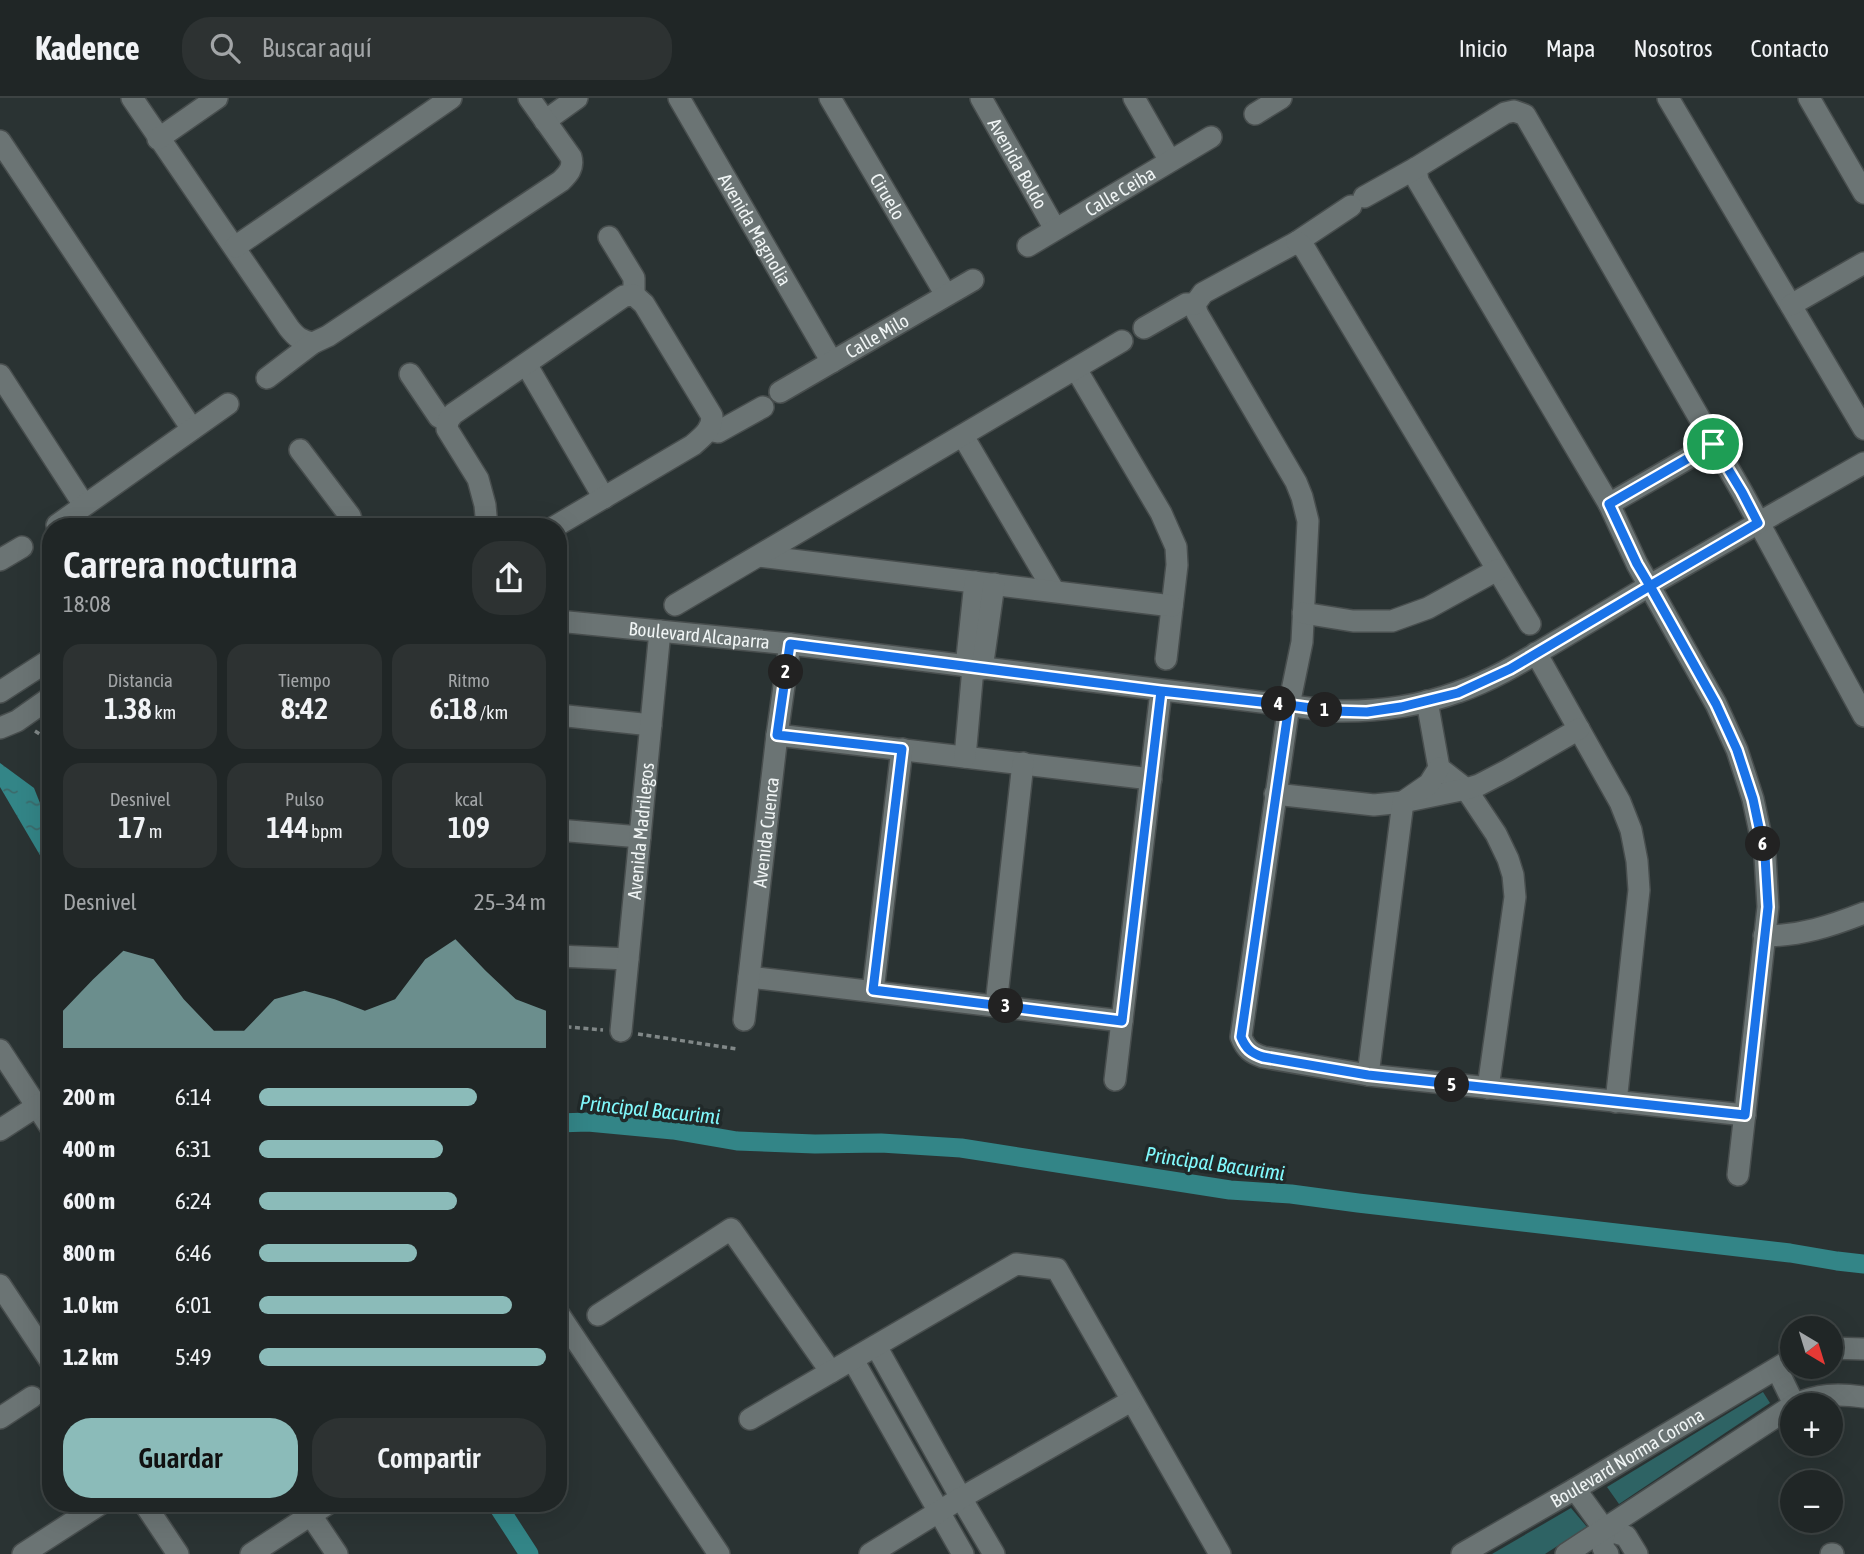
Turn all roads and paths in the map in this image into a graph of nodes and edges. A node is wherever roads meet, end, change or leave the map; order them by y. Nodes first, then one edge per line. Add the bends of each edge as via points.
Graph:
1 (132, 98) edge
2 (217, 98) edge
3 (451, 98) edge
4 (529, 98) edge
5 (577, 98) edge
6 (679, 98) edge
7 (830, 98) edge
8 (981, 98) edge
9 (1134, 98) edge
10 (1281, 98) edge
11 (1668, 98) edge
12 (1810, 98) edge
13 (1521, 104) edge
14 (1255, 114) dead end
15 (545, 121) junction
16 (1211, 137) dead end
17 (158, 139) junction
18 (0, 141) edge
19 (1170, 161) junction
20 (1416, 168) junction
21 (1864, 193) edge
22 (1055, 229) junction
23 (609, 237) dead end
24 (1297, 242) junction
25 (1028, 246) dead end
26 (235, 247) junction
27 (1864, 263) edge
28 (973, 280) dead end
29 (634, 295) junction
30 (946, 295) junction
31 (1195, 304) junction
32 (1791, 305) junction
33 (1144, 328) dead end
34 (1122, 341) dead end
35 (313, 343) junction
36 (832, 362) junction
37 (526, 365) junction
38 (1076, 369) junction
39 (410, 374) dead end
40 (0, 375) edge
41 (267, 378) dead end
42 (780, 392) dead end
43 (228, 404) dead end
44 (763, 407) dead end
45 (448, 421) junction
46 (192, 429) junction
47 (1864, 429) edge
48 (708, 430) junction
49 (963, 436) junction
50 (1713, 444) junction
51 (300, 450) dead end
52 (1864, 463) edge
53 (604, 498) junction
54 (1609, 504) junction
55 (84, 505) junction
56 (66, 518) edge
57 (351, 518) edge
58 (486, 518) edge
59 (567, 519) edge
60 (1758, 523) junction
61 (22, 547) dead end
62 (759, 556) junction
63 (0, 560) edge
64 (1497, 570) junction
65 (985, 583) junction
66 (1650, 586) junction
67 (1054, 591) junction
68 (675, 605) dead end
69 (1172, 606) junction
70 (1303, 613) junction
71 (567, 622) edge
72 (1530, 624) dead end
73 (660, 631) junction
74 (790, 644) junction
75 (1536, 653) junction
76 (1166, 659) dead end
77 (42, 665) edge
78 (973, 668) junction
79 (1161, 691) junction
80 (0, 692) edge
81 (1427, 701) junction
82 (42, 702) edge
83 (1289, 705) junction
84 (567, 716) edge
85 (1864, 716) edge
86 (6, 720) edge
87 (651, 725) junction
88 (1578, 729) junction
89 (777, 735) junction
90 (902, 749) junction
91 (965, 757) junction
92 (1023, 764) junction
93 (1439, 768) junction
94 (1151, 779) junction
95 (1466, 789) junction
96 (1275, 794) junction
97 (1403, 802) junction
98 (567, 831) edge
99 (640, 837) junction
100 (1864, 913) edge
101 (1764, 936) junction
102 (567, 956) edge
103 (628, 959) junction
104 (749, 977) junction
105 (873, 990) junction
106 (996, 1004) junction
107 (744, 1020) dead end
108 (1122, 1021) junction
109 (567, 1027) edge
110 (621, 1031) junction
111 (737, 1049) dead end
112 (0, 1050) edge
113 (1368, 1075) junction
114 (1115, 1080) dead end
115 (1488, 1088) junction
116 (42, 1100) edge
117 (1616, 1102) junction
118 (42, 1103) edge
119 (1745, 1115) junction
120 (0, 1130) edge
121 (1738, 1175) dead end
122 (0, 1285) edge
123 (598, 1315) dead end
124 (567, 1326) edge
125 (876, 1346) junction
126 (42, 1348) edge
127 (1843, 1348) edge
128 (1864, 1349) edge
129 (853, 1360) junction
130 (1780, 1366) edge
131 (831, 1372) junction
132 (1843, 1394) edge
133 (32, 1397) dead end
134 (1864, 1397) edge
135 (1131, 1401) junction
136 (1780, 1414) edge
137 (0, 1418) edge
138 (750, 1419) dead end
139 (1575, 1489) junction
140 (961, 1498) junction
141 (940, 1511) junction
142 (88, 1512) edge
143 (150, 1512) edge
144 (307, 1512) edge
145 (316, 1512) edge
146 (1604, 1529) junction
147 (23, 1554) edge
148 (178, 1554) edge
149 (251, 1554) edge
150 (337, 1554) edge
151 (719, 1554) edge
152 (870, 1554) edge
153 (963, 1554) edge
154 (995, 1554) edge
155 (1219, 1554) edge
156 (1462, 1554) edge
157 (1566, 1554) edge
158 (1608, 1554) edge
159 (1637, 1554) edge

1 - 17 street
2 - 17 street
3 - 26 street
4 - 15 street
5 - 15 street
6 - 36 street, Avenida Magnolia
7 - 30 street, Ciruelo
8 - 22 street, Avenida Boldo
9 - 19 street
10 - 14 street
11 - 32 street
12 - 21 street
13 - 20 street
13 - 50 street
15 - 35 street via 571,157 568,174
16 - 19 street, Calle Ceiba
17 - 26 street
18 - 46 street
19 - 22 street, Calle Ceiba
20 - 24 street
20 - 54 street via 1418,181
22 - 25 street, Calle Ceiba
23 - 29 street via 634,278
24 - 31 street via 1203,293
24 - 64 street
26 - 35 street via 296,337
27 - 32 street
28 - 30 street, Calle Milo
29 - 37 street via 624,296
29 - 48 street via 644,304 712,416
30 - 36 street, Calle Milo
31 - 33 street via 1186,304
31 - 70 street via 1302,497 1308,522
32 - 47 street
34 - 38 street
35 - 41 street
36 - 42 street, Calle Milo
37 - 45 street
37 - 53 street
38 - 49 street
38 - 69 street via 1161,513 1175,547
39 - 45 street via 439,417
40 - 55 street
43 - 46 street
44 - 48 street via 718,432
45 - 58 street via 447,429 478,479
46 - 55 street
48 - 53 street via 693,445
49 - 62 street
49 - 67 street
50 - 54 street
50 - 60 street
51 - 57 street
52 - 60 street, Boulevard Alcaparra
53 - 59 street
54 - 66 street
55 - 56 street
60 - 66 street, Boulevard Alcaparra
60 - 85 street
61 - 63 street
62 - 65 street
62 - 68 street
64 - 70 street via 1428,608 1392,621
64 - 72 street
65 - 67 street
65 - 78 street
66 - 75 street, Boulevard Alcaparra
66 - 101 street via 1716,704 1753,799 1765,856 1768,907
67 - 69 street
69 - 76 street
70 - 83 street
71 - 73 street, Boulevard Alcaparra
73 - 74 street, Boulevard Alcaparra
73 - 87 street, Avenida Madrilegos
74 - 78 street, Boulevard Alcaparra
74 - 89 street, Avenida Cuenca
75 - 81 street, Boulevard Alcaparra via 1484,682
75 - 88 street
77 - 80 street
78 - 79 street, Boulevard Alcaparra
78 - 91 street
79 - 83 street, Boulevard Alcaparra
79 - 94 street
81 - 83 street, Boulevard Alcaparra via 1367,712
81 - 93 street
82 - 86 street
83 - 96 street
84 - 87 street
87 - 99 street, Avenida Madrilegos
88 - 95 street
88 - 117 street via 1620,802 1637,861 1639,890
89 - 90 street
89 - 104 street, Avenida Cuenca
90 - 91 street
90 - 105 street
91 - 92 street
92 - 94 street
92 - 106 street
93 - 95 street
93 - 97 street via 1429,784
94 - 108 street
95 - 97 street
95 - 115 street via 1508,859 1515,898
96 - 97 street via 1374,805
96 - 113 street via 1241,1037 1245,1047 1263,1057
97 - 113 street
98 - 99 street
99 - 103 street, Avenida Madrilegos
100 - 101 street via 1811,932
101 - 119 street
102 - 103 street
103 - 110 street, Avenida Madrilegos
104 - 105 street
104 - 107 street, Avenida Cuenca
105 - 106 street
106 - 108 street
108 - 114 street
109 - 110 path
110 - 111 path
112 - 116 street
113 - 115 street
115 - 117 street
117 - 119 street
118 - 120 street
119 - 121 street
122 - 126 street
123 - 131 street via 731,1228
124 - 151 street
125 - 129 street
125 - 135 street via 1016,1264 1057,1269
125 - 140 street
127 - 128 street
129 - 131 street
129 - 141 street
130 - 139 street, Boulevard Norma Corona
131 - 138 street
132 - 134 street
133 - 137 street
135 - 140 street
135 - 155 street
136 - 146 street
139 - 146 street
139 - 156 street, Boulevard Norma Corona
140 - 141 street
140 - 154 street
141 - 152 street
141 - 153 street
142 - 147 street
143 - 148 street
144 - 149 street
145 - 150 street
146 - 157 street
146 - 158 street
146 - 159 street via 1626,1536

